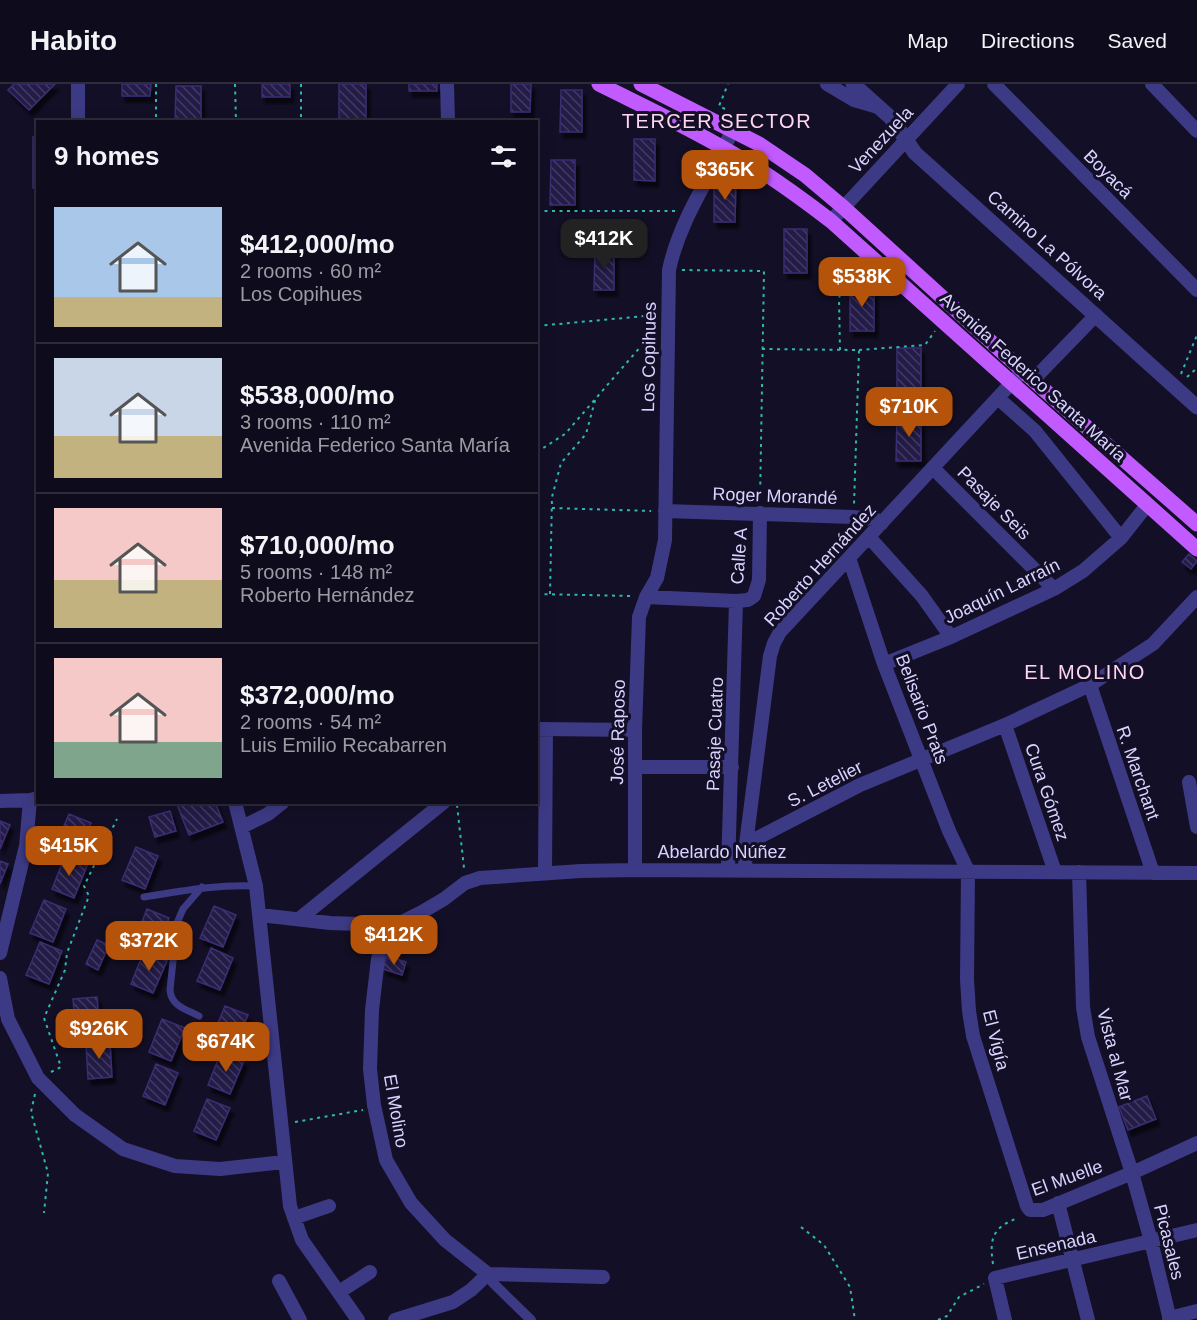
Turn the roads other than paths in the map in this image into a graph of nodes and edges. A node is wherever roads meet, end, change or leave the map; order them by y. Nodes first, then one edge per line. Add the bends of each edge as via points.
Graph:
1 (78, 84) edge
2 (447, 84) edge
3 (599, 84) edge
4 (641, 84) edge
5 (827, 84) edge
6 (853, 84) edge
7 (957, 84) edge
8 (994, 84) edge
9 (1152, 84) edge
10 (878, 107) junction
11 (78, 120) edge
12 (448, 120) edge
13 (733, 129) junction
14 (1197, 131) edge
15 (905, 141) junction
16 (724, 148) junction
17 (843, 207) junction
18 (831, 221) junction
19 (1197, 290) edge
20 (1096, 315) junction
21 (1028, 376) junction
22 (1011, 384) junction
23 (999, 399) junction
24 (1197, 407) edge
25 (934, 469) junction
26 (1147, 506) junction
27 (666, 511) junction
28 (760, 513) junction
29 (882, 523) junction
30 (1197, 524) edge
31 (869, 537) junction
32 (1120, 538) junction
33 (1197, 549) edge
34 (849, 558) junction
35 (1054, 589) junction
36 (646, 597) junction
37 (1197, 597) edge
38 (742, 600) junction
39 (951, 637) junction
40 (884, 664) junction
41 (1089, 685) junction
42 (540, 725) edge
43 (1005, 725) junction
44 (635, 730) junction
45 (922, 759) junction
46 (635, 767) junction
47 (732, 767) junction
48 (1189, 782) dead end
49 (34, 799) edge
50 (0, 801) edge
51 (236, 804) edge
52 (280, 804) edge
53 (442, 804) edge
54 (242, 827) junction
55 (1197, 828) edge
56 (746, 844) junction
57 (729, 869) junction
58 (745, 869) junction
59 (635, 870) junction
60 (968, 871) junction
61 (1055, 872) junction
62 (1079, 872) junction
63 (545, 873) junction
64 (1153, 873) junction
65 (1197, 873) edge
66 (256, 886) junction
67 (202, 887) junction
68 (144, 897) dead end
69 (260, 915) junction
70 (299, 920) junction
71 (389, 925) junction
72 (0, 953) edge
73 (0, 978) edge
74 (199, 1016) dead end
75 (1197, 1143) edge
76 (284, 1162) junction
77 (1132, 1173) junction
78 (1058, 1203) junction
79 (329, 1206) dead end
80 (1030, 1210) joint
81 (294, 1218) junction
82 (1197, 1230) edge
83 (1151, 1241) junction
84 (1073, 1260) junction
85 (370, 1272) dead end
86 (488, 1274) junction
87 (603, 1277) dead end
88 (279, 1281) dead end
89 (339, 1292) junction
90 (1197, 1311) edge
91 (1169, 1319) edge
92 (300, 1320) edge
93 (358, 1320) edge
94 (395, 1320) edge
95 (531, 1320) edge
96 (1005, 1320) edge
97 (1088, 1320) edge

1 - 11 street
2 - 12 street
3 - 16 main road, Avenida Federico Santa María
4 - 13 main road, Avenida Federico Santa María
5 - 10 street, Camino La Pólvora via 854,100
6 - 10 street, Camino La Pólvora
7 - 15 street, Venezuela
8 - 19 street, Boyacá
9 - 14 street
10 - 15 street, Camino La Pólvora via 891,118
13 - 16 street, Los Copihues
13 - 17 main road, Avenida Federico Santa María via 784,160
15 - 17 street, Venezuela
15 - 20 street, Camino La Pólvora
16 - 18 main road, Avenida Federico Santa María via 775,179
16 - 27 street, Los Copihues via 689,211 669,270
17 - 18 street, Venezuela
17 - 21 main road, Avenida Federico Santa María
18 - 22 main road, Avenida Federico Santa María
20 - 21 street, Roberto Hernández
20 - 24 street, Camino La Pólvora
21 - 22 street, Roberto Hernández
21 - 30 main road, Avenida Federico Santa María
22 - 23 street, Roberto Hernández
22 - 26 main road, Avenida Federico Santa María
23 - 25 street, Roberto Hernández
23 - 32 street via 1035,431
25 - 29 street, Roberto Hernández
25 - 35 street, Pasaje Seis
26 - 32 street, Joaquín Larraín
26 - 33 main road, Avenida Federico Santa María
27 - 28 street, Roger Morandé
27 - 36 street, Los Copihues via 662,560
28 - 29 street, Roger Morandé via 853,517
28 - 38 street, Calle A via 757,591
29 - 31 street, Roberto Hernández
31 - 34 street, Roberto Hernández
31 - 39 street via 922,596
32 - 35 street, Joaquín Larraín via 1083,571
34 - 40 street, Belisario Prats
34 - 56 street, Roberto Hernández via 788,622 774,643
35 - 39 street, Joaquín Larraín
36 - 38 street
36 - 44 street, José Raposo via 639,617
37 - 41 street, S. Letelier via 1153,644
38 - 47 street, Pasaje Cuatro
39 - 40 street, Joaquín Larraín
40 - 45 street, Belisario Prats
41 - 43 street, S. Letelier
41 - 64 street, R. Marchant
42 - 44 street
42 - 63 street
43 - 45 street, S. Letelier
43 - 61 street, Cura Gómez
44 - 46 street, José Raposo
45 - 56 street, S. Letelier via 860,785
45 - 60 street, Belisario Prats
46 - 47 street
46 - 59 street, José Raposo
47 - 57 street, Pasaje Cuatro
48 - 55 street
49 - 50 street
49 - 72 street
51 - 54 street
52 - 54 street
53 - 70 street
54 - 66 street
56 - 58 street, Roberto Hernández
57 - 58 street, Abelardo Núñez
57 - 59 street, Abelardo Núñez
58 - 60 street, Abelardo Núñez
59 - 63 street, Abelardo Núñez
60 - 61 street, Abelardo Núñez
60 - 80 street, El Vigía via 969,1011 977,1048
61 - 62 street, Abelardo Núñez
62 - 64 street, Abelardo Núñez
62 - 77 street, Vista al Mar via 1083,1007 1088,1037
63 - 71 street, Abelardo Núñez via 480,878 465,883 422,912
64 - 65 street, Abelardo Núñez
66 - 67 lane
66 - 69 street
67 - 68 lane
67 - 74 lane via 183,909 177,923 170,990 174,1003
69 - 70 street, Abelardo Núñez
69 - 76 street
70 - 71 street, Abelardo Núñez
71 - 86 street, El Molino via 378,959 370,1069 386,1160 411,1203 446,1240
73 - 76 street via 8,1019 38,1078 75,1115 123,1149 176,1166 220,1169
75 - 77 street, El Muelle
76 - 81 street
77 - 78 street, El Muelle
77 - 83 street, Picasales
78 - 80 street, El Muelle via 1043,1210
78 - 84 street
79 - 81 street
81 - 89 street via 302,1240
82 - 83 street, Ensenada
83 - 84 street, Ensenada
83 - 91 street, Picasales
84 - 96 street, Ensenada via 995,1278
84 - 97 street
85 - 89 street
86 - 87 street
86 - 94 street via 453,1302
86 - 95 street, El Molino
88 - 92 street
89 - 93 street
90 - 91 street

